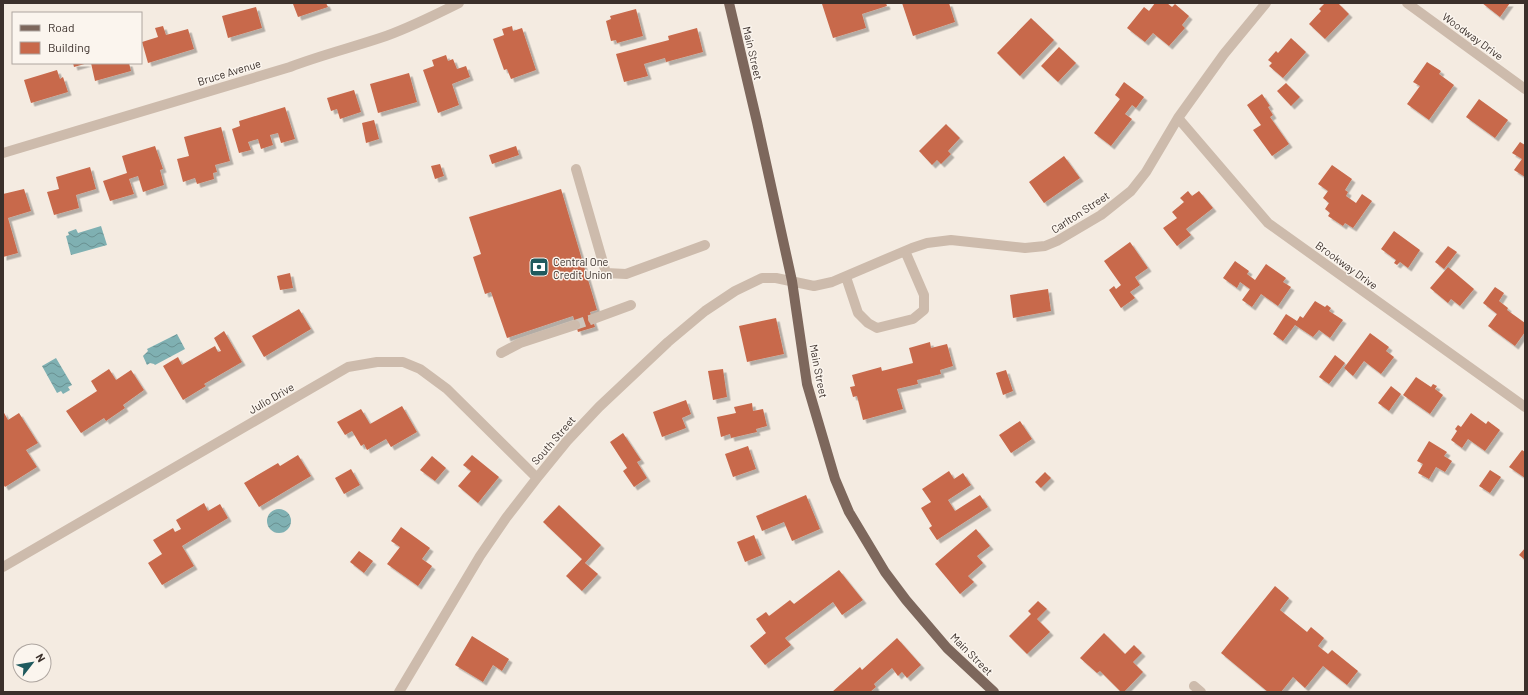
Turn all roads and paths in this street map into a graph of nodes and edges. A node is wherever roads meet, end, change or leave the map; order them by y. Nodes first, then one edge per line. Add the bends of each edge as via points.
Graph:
1 (458, 3) edge
2 (729, 3) edge
3 (1266, 3) edge
4 (1407, 3) edge
5 (1525, 89) edge
6 (1178, 118) junction
7 (3, 153) edge
8 (576, 169) dead end
9 (705, 245) dead end
10 (905, 251) junction
11 (846, 276) junction
12 (792, 281) junction
13 (631, 305) dead end
14 (593, 319) tunnel mouth
15 (575, 325) tunnel mouth
16 (501, 353) dead end
17 (1525, 407) edge
18 (537, 478) junction
19 (3, 567) edge
20 (399, 692) edge
21 (994, 692) edge

1 - 7 street, Bruce Avenue via 370,42
2 - 12 main road, Main Street
3 - 6 street, Carlton Street via 1224,54
4 - 5 street, Woodway Drive
6 - 10 street, Carlton Street via 1146,172 1130,191 1101,215 1057,241 1045,246 1025,248 951,240 927,243
6 - 17 street, Brookway Drive via 1268,223
8 - 9 street via 606,274 626,274
10 - 11 street, Carlton Street
10 - 11 street via 924,295 924,310 914,319 877,328 868,323 858,313
11 - 12 street, Carlton Street via 814,286
12 - 18 street, South Street via 762,278 735,291 705,311 599,407
12 - 21 main road, Main Street via 807,384 835,479 849,512 885,572 906,600 947,648
13 - 14 street
15 - 16 street via 520,343
18 - 19 street, Julio Drive via 447,389 420,369 403,362 377,362 348,367
18 - 20 street, South Street via 480,556

